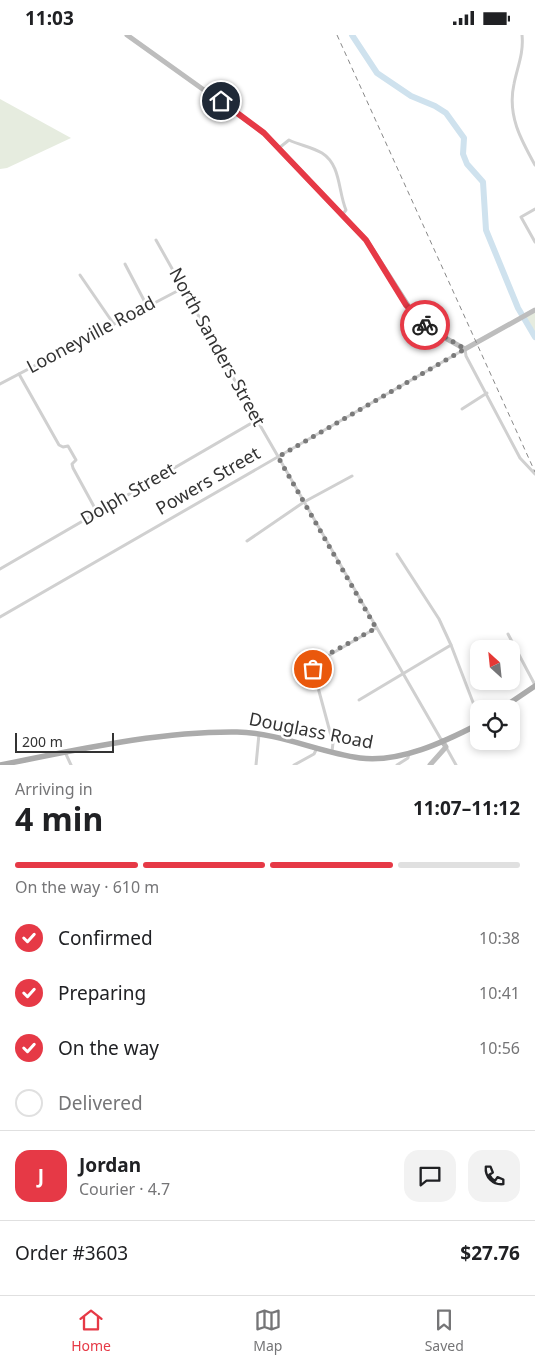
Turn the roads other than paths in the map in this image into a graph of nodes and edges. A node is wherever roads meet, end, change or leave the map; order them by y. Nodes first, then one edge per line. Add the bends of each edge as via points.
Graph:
1 (126, 35) edge
2 (522, 35) edge
3 (279, 148) junction
4 (535, 165) edge
5 (535, 209) edge
6 (342, 215) junction
7 (156, 240) dead end
8 (535, 242) edge
9 (125, 264) dead end
10 (80, 275) dead end
11 (183, 287) junction
12 (147, 306) junction
13 (533, 311) edge
14 (113, 323) junction
15 (465, 349) junction
16 (18, 374) junction
17 (0, 384) edge
18 (487, 393) junction
19 (462, 409) dead end
20 (256, 420) junction
21 (278, 457) junction
22 (535, 474) edge
23 (352, 476) dead end
24 (304, 502) junction
25 (97, 512) junction
26 (246, 541) dead end
27 (397, 554) dead end
28 (0, 569) edge
29 (0, 617) edge
30 (376, 628) junction
31 (508, 634) dead end
32 (452, 645) junction
33 (402, 675) junction
34 (535, 686) edge
35 (359, 700) dead end
36 (473, 700) edge
37 (514, 700) edge
38 (470, 727) edge
39 (259, 733) junction
40 (442, 741) junction
41 (318, 747) junction
42 (446, 747) junction
43 (332, 751) junction
44 (65, 752) junction
45 (409, 752) junction
46 (0, 765) edge
47 (71, 765) edge
48 (256, 765) edge
49 (294, 765) edge
50 (397, 765) edge
51 (430, 765) edge
52 (456, 765) edge

1 - 3 street via 254,125
2 - 4 street via 522,54 512,93 512,110 519,136
3 - 6 street
3 - 6 street via 289,141 322,153 328,159 335,169 346,210
5 - 8 street via 521,217
6 - 15 street via 378,255 415,316 429,329
7 - 11 street, North Sanders Street
9 - 12 street
10 - 14 street
11 - 12 street, Looneyville Road
11 - 20 street, North Sanders Street
12 - 14 street, Looneyville Road
13 - 15 street, Powers Street
14 - 16 street, Looneyville Road
15 - 18 street
15 - 21 street, Powers Street
16 - 17 street, Looneyville Road
16 - 25 street via 59,445 68,446 76,460 72,468
18 - 19 street
18 - 22 street via 520,458
20 - 21 street, North Sanders Street
20 - 25 street, Dolph Street
21 - 24 street, North Sanders Street
21 - 29 street, Powers Street
23 - 24 street
24 - 26 street
24 - 30 street, North Sanders Street
25 - 28 street, Dolph Street
27 - 32 street
30 - 33 street, North Sanders Street
30 - 43 street via 314,664 334,743
31 - 34 street
32 - 33 street
32 - 36 street
33 - 35 street
33 - 40 street, North Sanders Street
34 - 37 main road
38 - 40 main road, Douglass Road
39 - 41 main road, Douglass Road
39 - 44 main road, Douglass Road via 227,732 125,741
39 - 48 street
40 - 42 street
40 - 45 main road, Douglass Road
41 - 43 main road, Douglass Road
41 - 49 street
42 - 51 street
42 - 52 street
43 - 45 main road, Douglass Road via 376,759
44 - 46 main road, Douglass Road
44 - 47 street
45 - 50 street via 408,758

